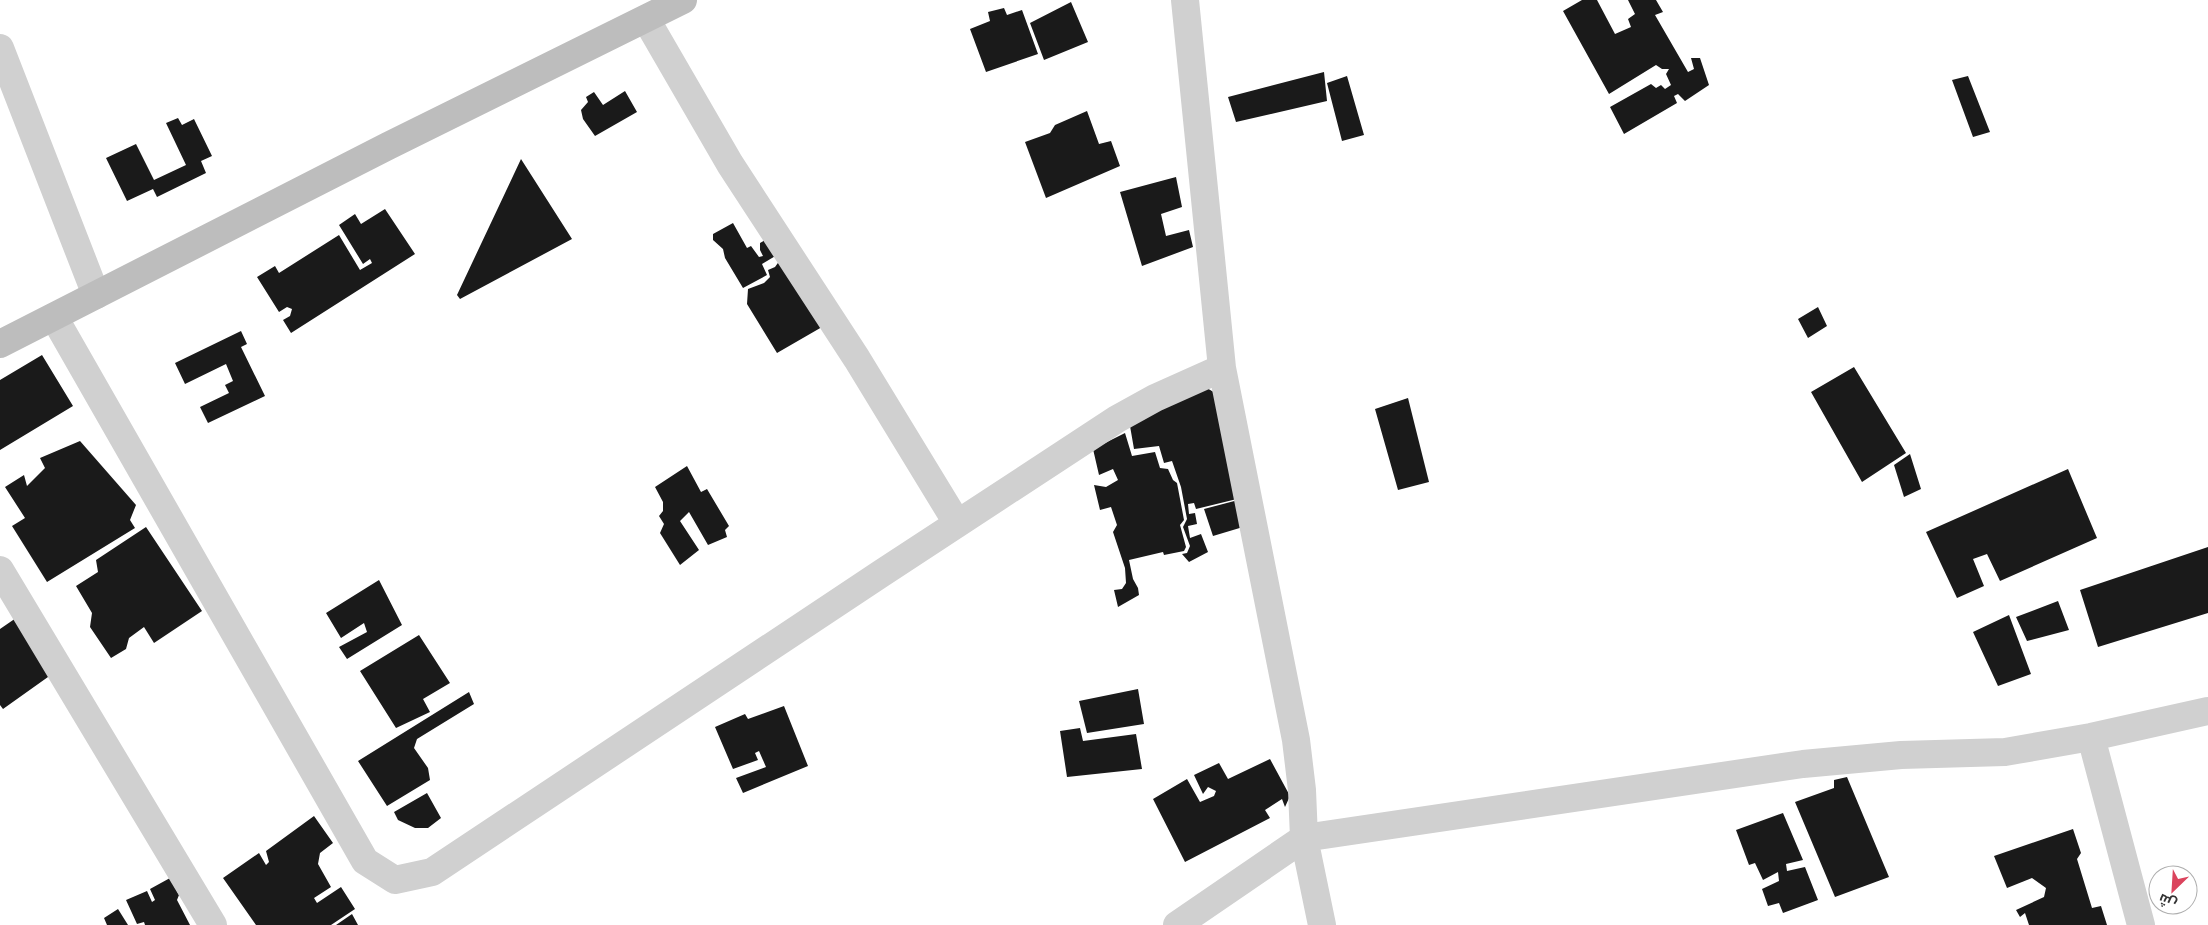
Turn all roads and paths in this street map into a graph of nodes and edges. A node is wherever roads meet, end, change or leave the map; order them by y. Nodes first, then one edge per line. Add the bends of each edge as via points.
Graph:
1 (683, 0) edge
2 (1185, 0) edge
3 (646, 19) junction
4 (0, 48) edge
5 (96, 295) junction
6 (54, 317) junction
7 (0, 344) edge
8 (1222, 368) junction
9 (957, 523) junction
10 (0, 570) edge
11 (2208, 711) edge
12 (2091, 737) junction
13 (1304, 838) junction
14 (213, 925) edge
15 (1177, 925) edge
16 (1322, 925) edge
17 (2141, 925) edge

1 - 3 street
2 - 8 street
3 - 5 street
3 - 9 street via 730,164 857,360
4 - 5 street
5 - 6 street
6 - 7 street
6 - 9 street via 365,861 395,880 432,872
8 - 9 street via 1117,419
8 - 13 street via 1296,740
10 - 14 street
11 - 12 street
12 - 13 street via 2005,752 1901,755 1803,764
12 - 17 street
13 - 15 street
13 - 16 street

